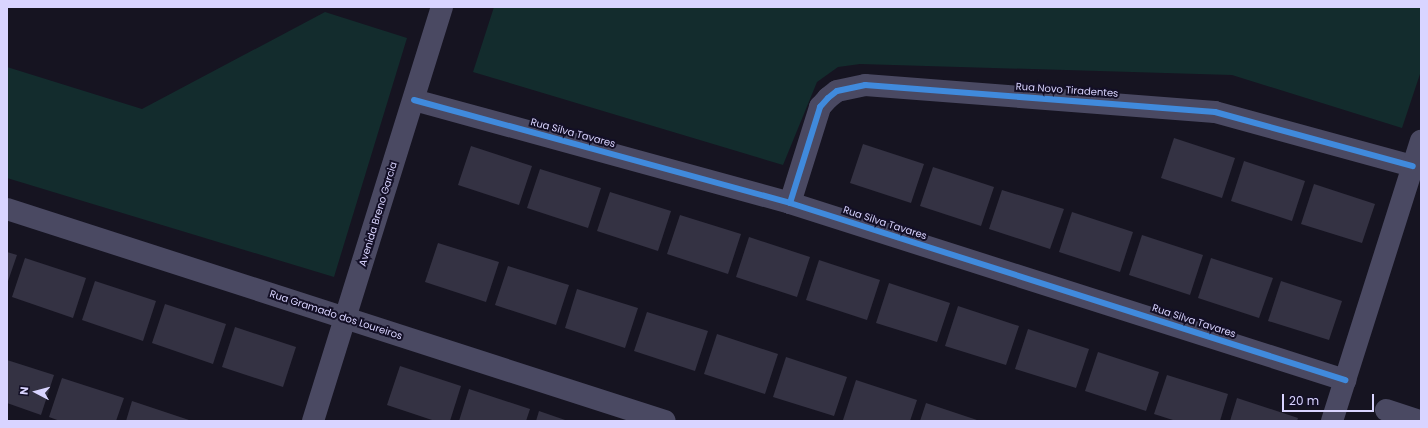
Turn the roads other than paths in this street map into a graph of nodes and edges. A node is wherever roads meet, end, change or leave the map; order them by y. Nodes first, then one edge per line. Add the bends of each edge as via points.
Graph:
1 (442, 7) edge
2 (414, 100) junction
3 (1421, 141) edge
4 (1413, 166) junction
5 (790, 203) junction
6 (7, 209) edge
7 (345, 318) junction
8 (1346, 380) junction
9 (1386, 410) dead end
10 (313, 421) edge
11 (665, 421) edge
12 (1332, 421) edge
13 (1420, 421) edge

1 - 2 street, Avenida Breno Garcia
2 - 5 street, Rua Silva Tavares
2 - 7 street, Avenida Breno Garcia
3 - 4 street
4 - 5 street, Rua Novo Tiradentes via 1215,112 865,85 837,91 820,108
4 - 8 street
5 - 8 street, Rua Silva Tavares
6 - 7 street, Rua Gramado dos Loureiros
7 - 10 street, Avenida Breno Garcia
7 - 11 street, Rua Gramado dos Loureiros
8 - 12 street
9 - 13 street

